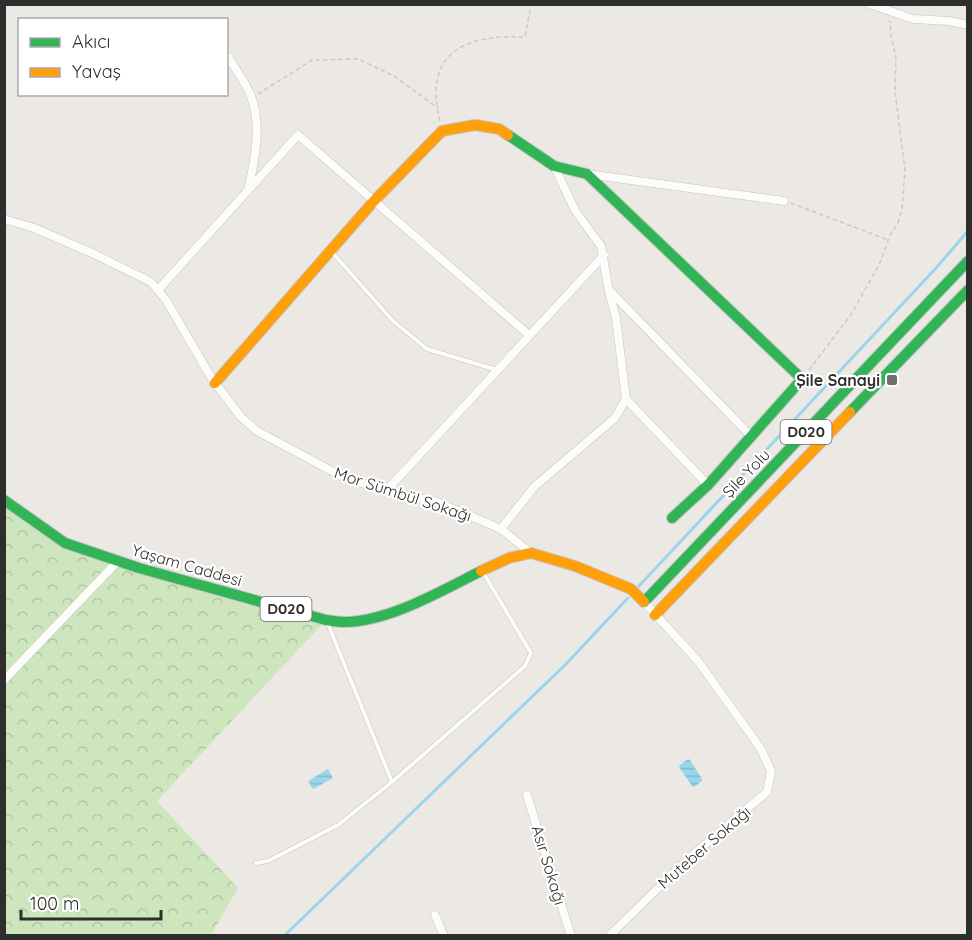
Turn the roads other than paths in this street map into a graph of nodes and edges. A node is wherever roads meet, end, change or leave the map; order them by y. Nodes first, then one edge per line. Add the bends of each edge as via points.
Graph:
1 (870, 4) edge
2 (968, 25) edge
3 (229, 58) dead end
4 (554, 166) junction
5 (587, 174) junction
6 (247, 192) junction
7 (784, 201) road end
8 (373, 202) junction
9 (4, 219) edge
10 (330, 251) junction
11 (603, 255) junction
12 (968, 261) edge
13 (158, 290) junction
14 (609, 290) junction
15 (967, 291) edge
16 (529, 334) junction
17 (497, 370) junction
18 (215, 383) junction
19 (626, 399) junction
20 (751, 436) junction
21 (708, 485) junction
22 (386, 490) junction
23 (4, 500) edge
24 (672, 519) dead end
25 (501, 529) junction
26 (531, 553) junction
27 (118, 561) junction
28 (483, 571) junction
29 (644, 602) junction
30 (655, 615) junction
31 (326, 620) junction
32 (4, 680) edge
33 (392, 782) junction
34 (527, 795) dead end
35 (255, 863) dead end
36 (435, 915) dead end
37 (444, 936) edge
38 (571, 936) edge
39 (609, 936) edge

1 - 2 street via 913,19
3 - 6 street via 251,98 256,117 254,165
4 - 5 main road
4 - 8 main road via 499,129 475,125 442,131
4 - 11 street
5 - 7 street
5 - 20 main road via 802,379
6 - 8 street via 298,135
6 - 13 street
8 - 10 main road
8 - 16 street
9 - 13 street, Mor Sümbül Sokağı via 92,253 151,282
10 - 17 lane via 393,321 427,350
10 - 18 main road
11 - 14 street
11 - 16 street
12 - 29 main road, Şile Yolu / D020
13 - 18 street, Mor Sümbül Sokağı
14 - 19 street
14 - 20 street
15 - 30 main road, Şile Yolu / D020
16 - 17 street
17 - 22 street
18 - 22 street, Mor Sümbül Sokağı via 257,431 342,477
19 - 21 street
19 - 25 street via 615,418 534,487
20 - 21 main road
21 - 24 main road
22 - 25 street, Mor Sümbül Sokağı via 437,502
23 - 27 main road, Yaşam Caddesi / D020 via 65,543
25 - 26 street, Mor Sümbül Sokağı
26 - 28 main road, Yaşam Caddesi / D020 via 509,558
26 - 29 main road via 631,589
27 - 31 main road, Yaşam Caddesi / D020
27 - 32 street
28 - 31 main road, Yaşam Caddesi / D020 via 377,617 345,622
28 - 33 lane via 531,653 525,666
29 - 30 street, Muteber Sokağı
30 - 39 street, Muteber Sokağı via 698,661 761,749 771,771 767,792 689,858
31 - 33 lane
33 - 35 lane via 338,825 268,861
34 - 38 street, Asır Sokağı
36 - 37 street

